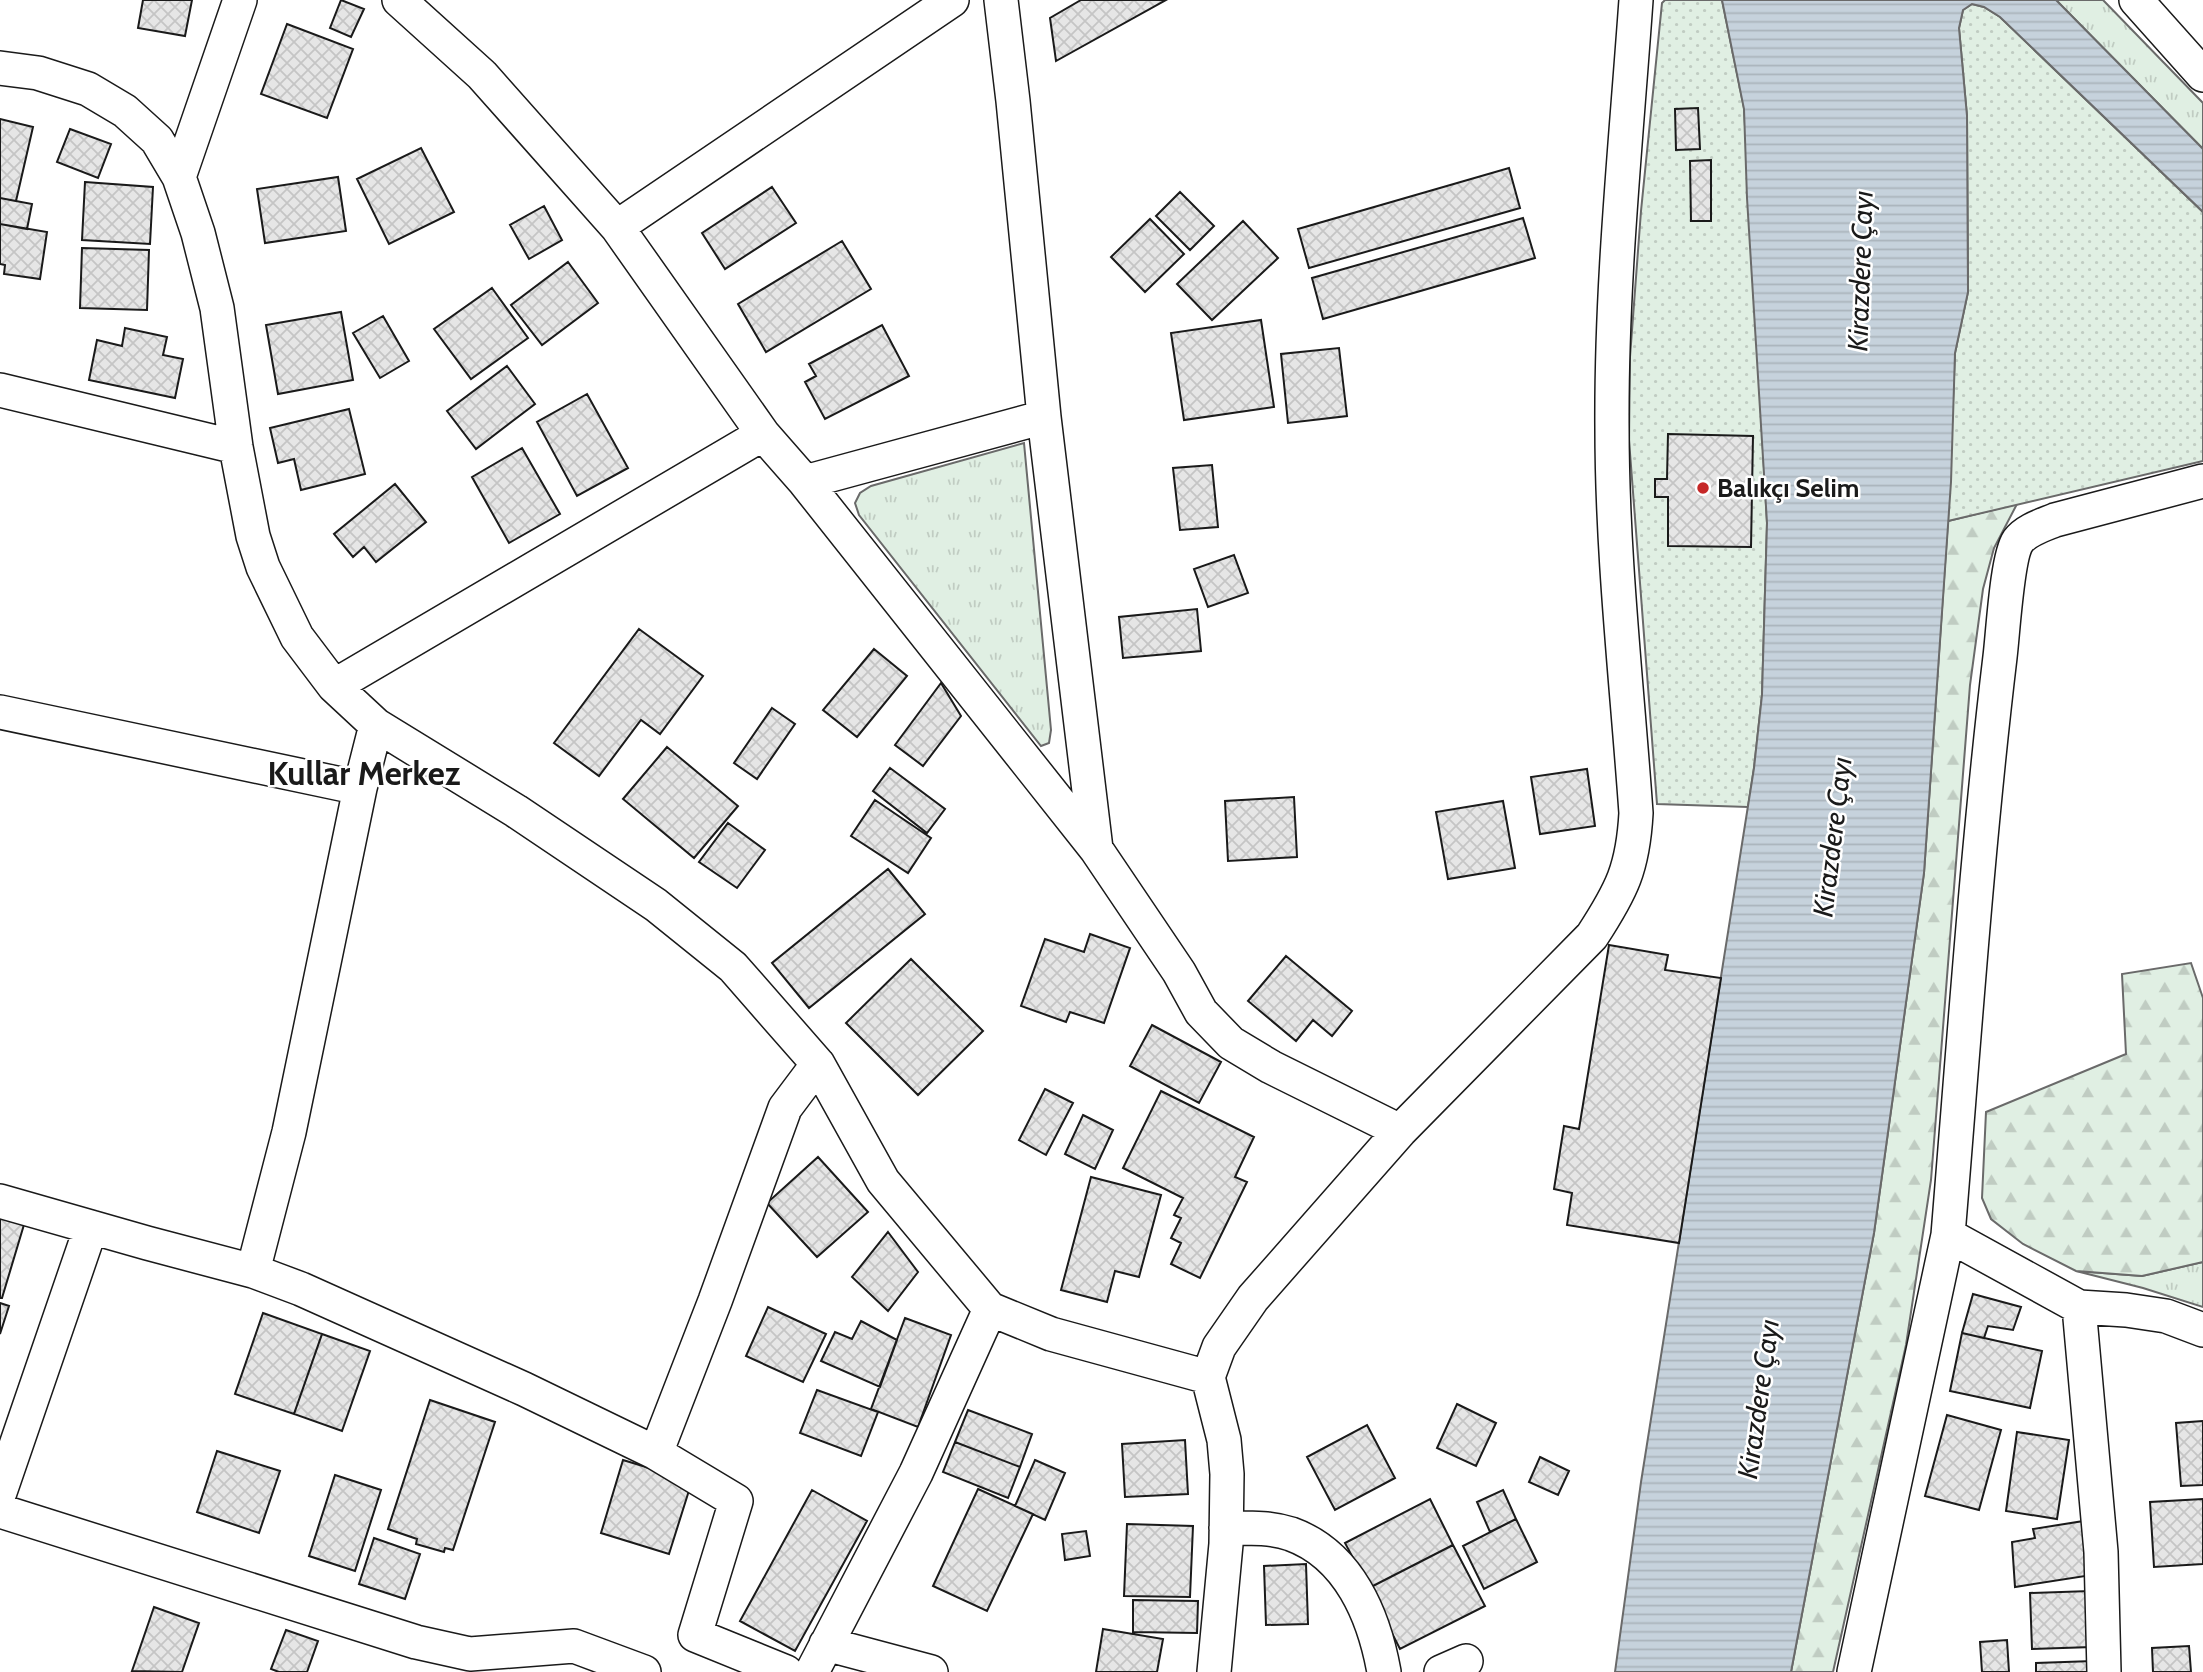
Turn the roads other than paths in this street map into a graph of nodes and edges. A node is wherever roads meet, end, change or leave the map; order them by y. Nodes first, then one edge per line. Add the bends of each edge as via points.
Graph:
1 (240, 0) edge
2 (399, 0) edge
3 (953, 0) edge
4 (1001, 0) edge
5 (1636, 0) edge
6 (2136, 0) edge
7 (0, 68) edge
8 (2203, 75) edge
9 (179, 177) junction
10 (617, 227) junction
11 (0, 390) edge
12 (1044, 417) junction
13 (762, 434) junction
14 (236, 447) junction
15 (2203, 481) edge
16 (805, 482) junction
17 (334, 686) junction
18 (0, 712) edge
19 (376, 725) junction
20 (360, 788) junction
21 (1096, 849) junction
22 (818, 1064) junction
23 (1400, 1131) junction
24 (0, 1201) edge
25 (91, 1227) junction
26 (1948, 1235) junction
27 (253, 1271) junction
28 (2079, 1307) junction
29 (990, 1308) junction
30 (2203, 1330) edge
31 (1208, 1377) junction
32 (656, 1452) junction
33 (0, 1492) edge
34 (0, 1511) edge
35 (1226, 1528) junction
36 (819, 1658) edge
37 (644, 1672) edge
38 (786, 1672) edge
39 (931, 1672) edge
40 (1214, 1672) edge
41 (1384, 1672) edge
42 (1854, 1672) edge
43 (2104, 1672) edge

1 - 9 street
2 - 10 street via 482,75
3 - 10 street
4 - 12 street
5 - 23 street via 1611,426 1636,813 1634,842 1619,891 1592,936
6 - 8 street
7 - 9 street via 38,73 88,89 125,111 157,140
9 - 14 street via 216,308
10 - 13 street
11 - 14 street
12 - 16 street
12 - 21 street
13 - 16 street
13 - 17 street
14 - 17 street via 263,567 297,637
15 - 26 street via 2031,530 2018,542 2011,561 1983,818
16 - 21 street
17 - 19 street
18 - 20 street
19 - 20 street
19 - 22 street via 656,905 733,967
20 - 27 street via 289,1132
21 - 23 street via 1202,1012 1231,1043
22 - 29 street via 883,1181
22 - 32 street via 785,1108
23 - 31 street via 1253,1298 1219,1348
24 - 25 street
25 - 27 street
25 - 33 street
26 - 28 street
26 - 42 street
27 - 32 street
28 - 30 street via 2166,1316
28 - 43 street via 2101,1552
29 - 31 street via 1051,1334
29 - 36 street via 916,1473
31 - 35 street via 1224,1440
32 - 38 street via 736,1501 695,1634
34 - 37 street via 416,1642 470,1654 574,1646
35 - 40 street
35 - 41 street via 1291,1534 1316,1546 1338,1566 1363,1601 1378,1638
36 - 39 street

